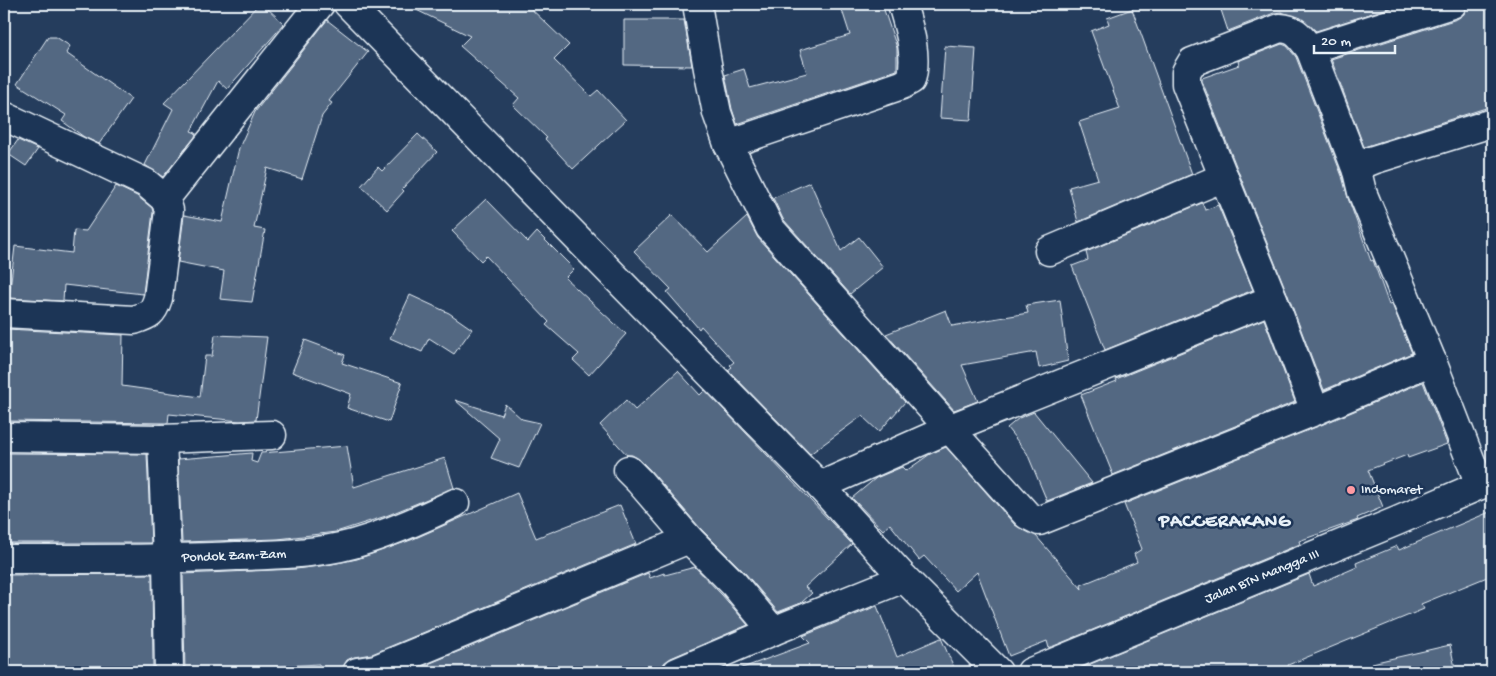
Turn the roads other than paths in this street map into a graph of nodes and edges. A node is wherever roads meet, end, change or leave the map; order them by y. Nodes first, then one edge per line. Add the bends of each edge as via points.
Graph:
1 (320, 4) edge
2 (348, 4) edge
3 (697, 4) edge
4 (902, 4) edge
5 (1452, 4) edge
6 (1310, 50) junction
7 (4, 116) edge
8 (1492, 123) edge
9 (728, 144) junction
10 (1357, 171) junction
11 (1224, 178) junction
12 (165, 199) junction
13 (1049, 251) dead end
14 (1273, 300) junction
15 (4, 313) edge
16 (1432, 361) junction
17 (1315, 411) junction
18 (951, 428) junction
19 (272, 435) dead end
20 (4, 437) edge
21 (162, 439) junction
22 (628, 470) dead end
23 (1486, 482) edge
24 (820, 486) junction
25 (455, 503) dead end
26 (689, 539) junction
27 (4, 559) edge
28 (167, 559) junction
29 (904, 578) junction
30 (773, 631) junction
31 (169, 672) edge
32 (357, 672) edge
33 (678, 672) edge
34 (998, 672) edge
35 (1031, 672) edge

1 - 12 street
2 - 24 street
3 - 9 street via 717,113
4 - 9 street via 911,33 914,69 911,80
5 - 6 street
6 - 10 street
6 - 11 street via 1299,34 1280,28 1192,62 1186,72 1186,84
7 - 12 street via 146,183
8 - 10 street via 1373,160
9 - 18 street via 770,228
10 - 16 street via 1362,192
11 - 13 street
11 - 14 street
12 - 15 street via 169,210 168,226 158,298 154,310 148,315 134,320
14 - 17 street
14 - 18 street
16 - 17 street
16 - 23 street
17 - 18 street via 1039,521 1028,515
18 - 24 street
19 - 21 street
20 - 21 street
21 - 28 street
22 - 26 street
23 - 35 street, Jalan BTN Mangga III
24 - 29 street
25 - 28 street, Pondok Zam-Zam via 425,518 352,544 278,554
26 - 30 street via 734,584
26 - 32 street via 376,669
27 - 28 street, Pondok Zam-Zam
28 - 31 street
29 - 30 street
29 - 34 street
30 - 33 street

